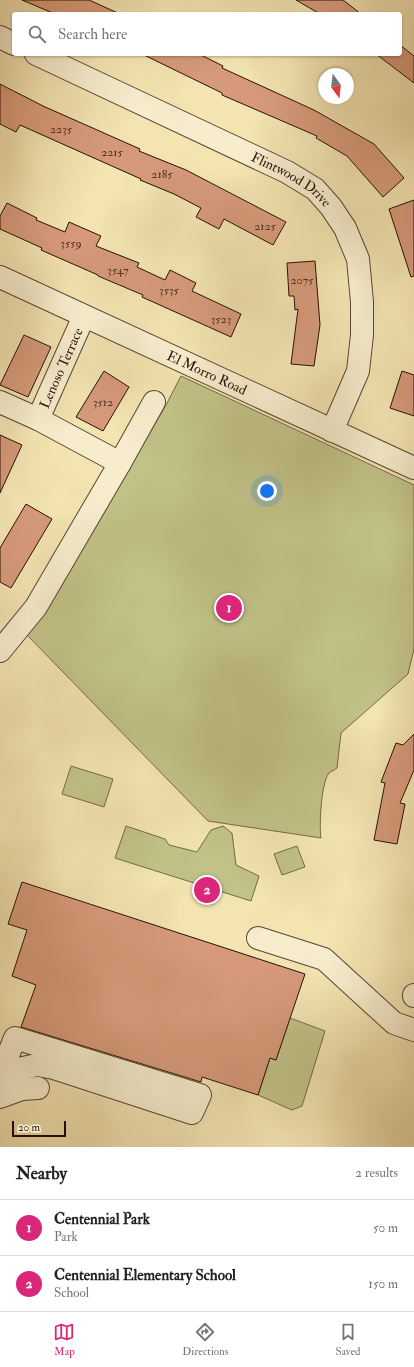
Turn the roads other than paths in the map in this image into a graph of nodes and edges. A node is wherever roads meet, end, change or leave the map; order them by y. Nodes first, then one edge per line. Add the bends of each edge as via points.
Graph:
1 (0, 37) edge
2 (12, 43) edge
3 (40, 56) edge
4 (0, 276) edge
5 (84, 316) junction
6 (0, 402) edge
7 (154, 402) dead end
8 (38, 419) junction
9 (332, 432) junction
10 (120, 463) junction
11 (414, 468) edge
12 (0, 651) edge
13 (258, 938) dead end
14 (414, 1030) edge
15 (15, 1038) joint
16 (38, 1088) dead end
17 (0, 1097) edge

1 - 2 street
3 - 9 street, Flintwood Drive via 287,172 315,189 331,207 345,228 358,259 362,302 358,371
4 - 5 street, El Morro Road
5 - 8 street, Lenoso Terrace
5 - 9 street, El Morro Road
6 - 8 street
7 - 10 street
8 - 10 street
9 - 11 street, El Morro Road
10 - 12 street via 36,607
13 - 14 street via 324,959 394,1023
15 - 15 street via 0,1075 37,1065 54,1068 192,1113 200,1095
16 - 17 street via 22,1089

